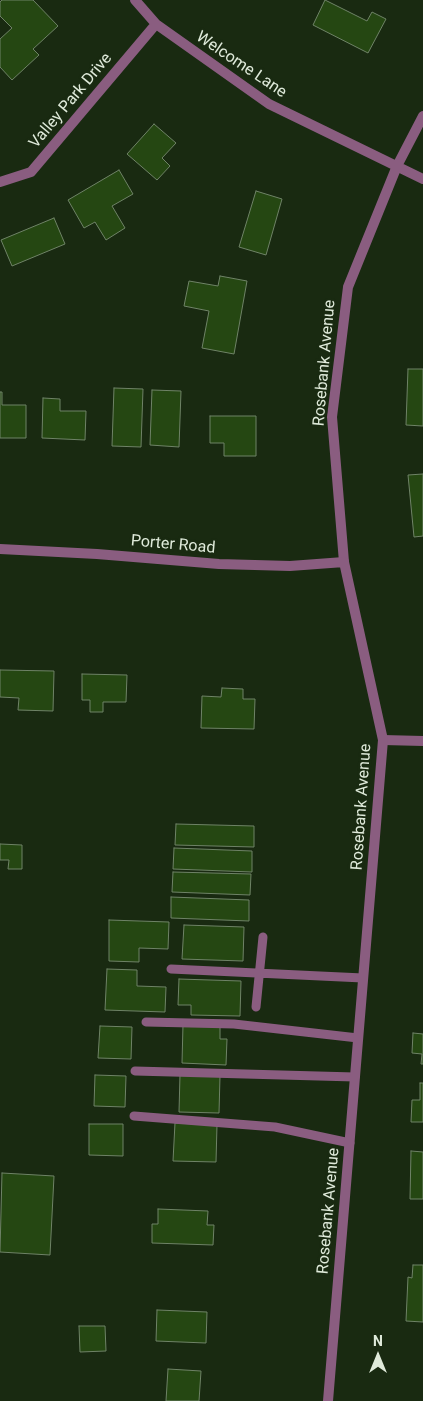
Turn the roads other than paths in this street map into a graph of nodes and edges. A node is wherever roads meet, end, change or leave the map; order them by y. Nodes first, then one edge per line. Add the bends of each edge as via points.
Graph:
1 (135, 0) edge
2 (156, 24) junction
3 (423, 116) edge
4 (397, 166) junction
5 (423, 179) edge
6 (0, 182) edge
7 (0, 549) edge
8 (344, 562) junction
9 (383, 740) junction
10 (423, 741) edge
11 (263, 937) dead end
12 (171, 969) dead end
13 (260, 972) junction
14 (363, 978) junction
15 (256, 1007) dead end
16 (146, 1022) dead end
17 (358, 1038) junction
18 (135, 1071) dead end
19 (355, 1077) junction
20 (134, 1116) dead end
21 (350, 1142) junction
22 (328, 1401) edge

1 - 2 street, Welcome Lane
2 - 4 street, Welcome Lane via 268,104
2 - 6 street, Valley Park Drive via 31,172
3 - 4 street, Rosebank Avenue
4 - 5 street, Welcome Lane
4 - 8 street, Rosebank Avenue via 348,287 332,417
7 - 8 street, Porter Road via 228,564 290,566
8 - 9 street, Rosebank Avenue
9 - 10 street
9 - 14 street, Rosebank Avenue
11 - 13 lane
12 - 13 lane
13 - 14 lane
13 - 15 lane
14 - 17 street, Rosebank Avenue
16 - 17 lane via 234,1024
17 - 19 street, Rosebank Avenue
18 - 19 lane
19 - 21 street, Rosebank Avenue
20 - 21 lane via 275,1127
21 - 22 street, Rosebank Avenue

